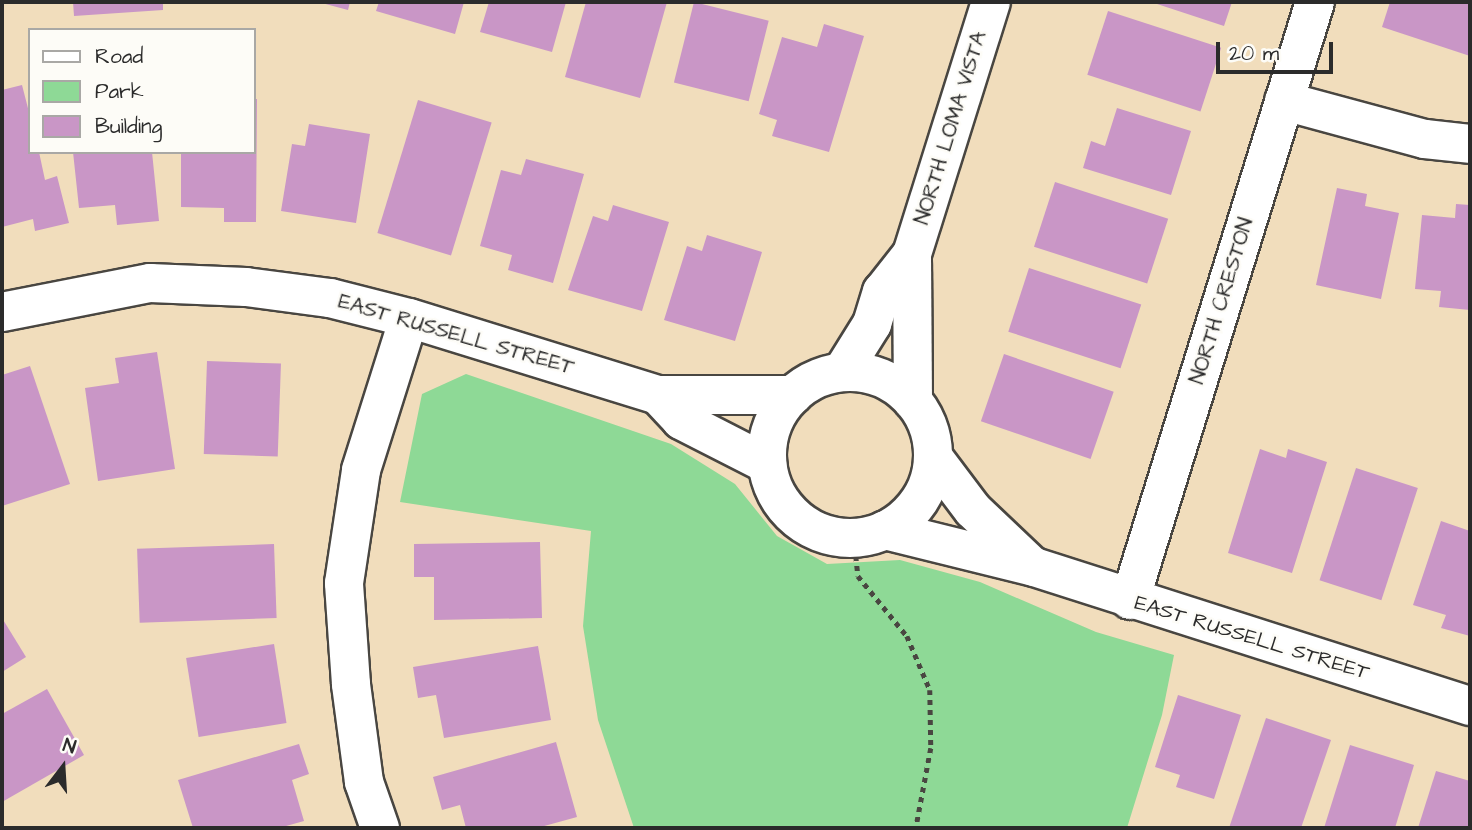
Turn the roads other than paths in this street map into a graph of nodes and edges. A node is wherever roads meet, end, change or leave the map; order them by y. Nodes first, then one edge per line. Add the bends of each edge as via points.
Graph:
1 (1315, 2) edge
2 (980, 5) edge
3 (1284, 101) junction
4 (1470, 144) edge
5 (912, 254) junction
6 (2, 312) edge
7 (409, 318) junction
8 (842, 372) junction
9 (658, 395) junction
10 (793, 395) junction
11 (913, 401) junction
12 (933, 457) junction
13 (767, 464) junction
14 (869, 534) junction
15 (1034, 567) junction
16 (1130, 600) junction
17 (1470, 706) edge
18 (380, 828) edge

1 - 3 street, NORTH CRESTON
2 - 5 street, NORTH LOMA VISTA
3 - 4 street via 1425,139
3 - 16 street, NORTH CRESTON
5 - 8 street, NORTH LOMA VISTA via 882,292 872,324
5 - 11 street, NORTH LOMA VISTA
6 - 7 street, EAST RUSSELL STREET via 150,283 294,293
7 - 9 street, EAST RUSSELL STREET
7 - 18 street via 360,470 344,583 364,782
8 - 10 street via 816,379
8 - 11 street via 869,374 893,384
9 - 10 street, EAST RUSSELL STREET
9 - 13 street, EAST RUSSELL STREET via 681,420
10 - 13 street via 777,414 768,439
11 - 12 street via 925,418
12 - 14 street via 930,480 919,501
12 - 15 street, EAST RUSSELL STREET via 973,510
13 - 14 street via 787,509 806,526 829,535
14 - 15 street, EAST RUSSELL STREET
15 - 16 street, EAST RUSSELL STREET
16 - 17 street, EAST RUSSELL STREET

